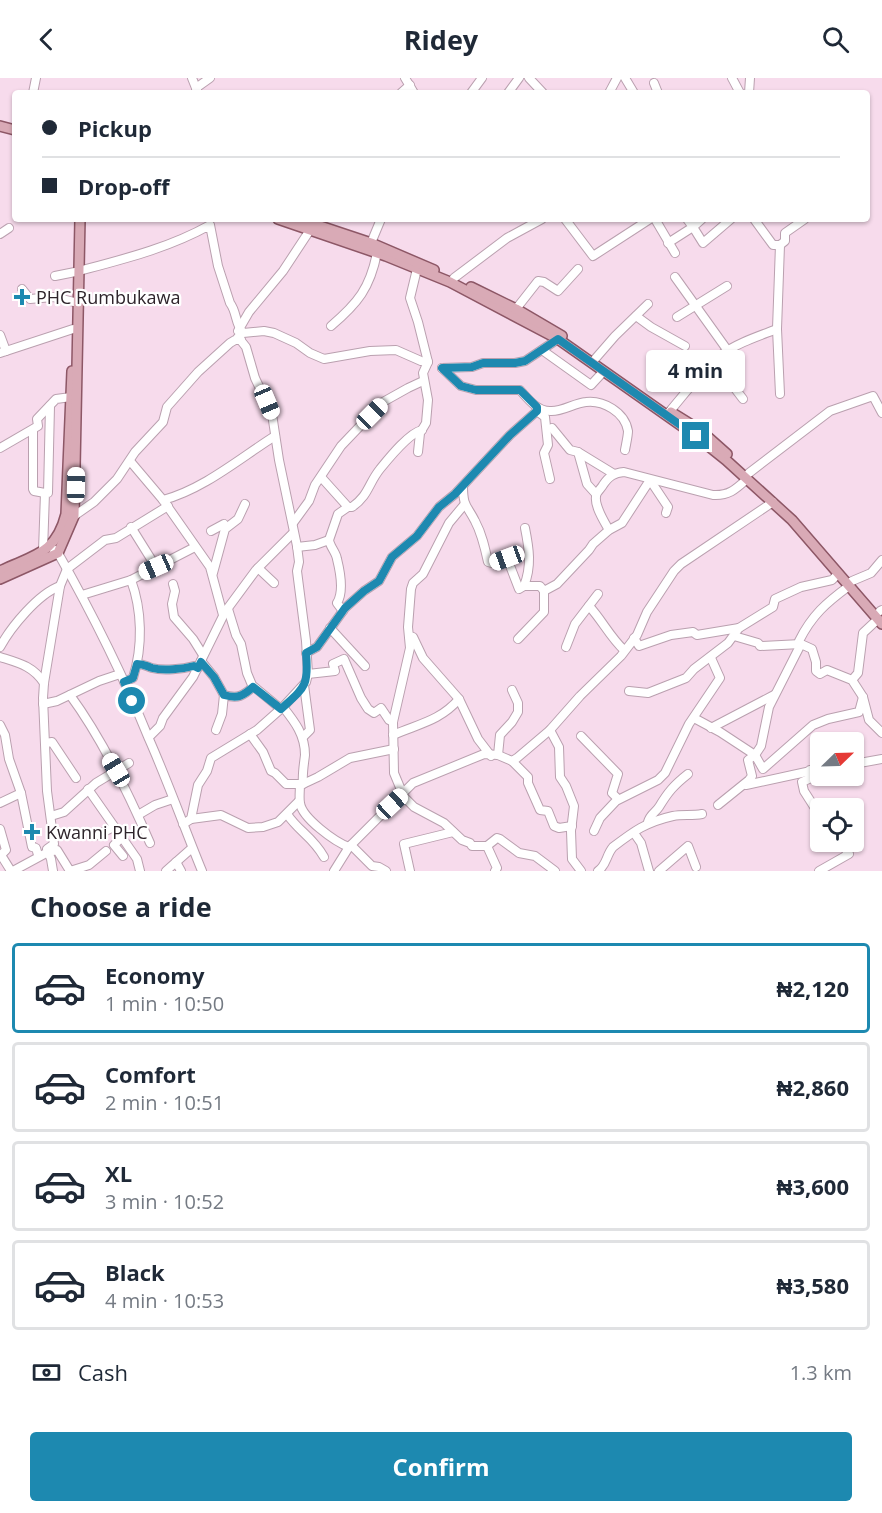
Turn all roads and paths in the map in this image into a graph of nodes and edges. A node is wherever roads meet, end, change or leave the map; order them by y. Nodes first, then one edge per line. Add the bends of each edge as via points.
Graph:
1 (192, 78) edge
2 (210, 78) edge
3 (529, 78) edge
4 (654, 83) dead end
5 (197, 90) edge
6 (540, 90) edge
7 (657, 90) edge
8 (78, 222) edge
9 (287, 222) edge
10 (308, 222) edge
11 (380, 222) edge
12 (536, 222) edge
13 (567, 222) edge
14 (647, 222) edge
15 (654, 222) edge
16 (689, 222) edge
17 (699, 222) edge
18 (728, 222) edge
19 (756, 222) edge
20 (794, 223) edge
21 (693, 227) junction
22 (9, 228) dead end
23 (310, 230) junction
24 (0, 234) edge
25 (371, 243) junction
26 (668, 243) junction
27 (780, 245) junction
28 (377, 253) junction
29 (675, 253) dead end
30 (417, 269) junction
31 (578, 269) dead end
32 (77, 272) junction
33 (55, 276) dead end
34 (675, 277) dead end
35 (454, 278) junction
36 (727, 286) dead end
37 (22, 289) dead end
38 (74, 302) junction
39 (648, 304) dead end
40 (696, 304) junction
41 (516, 309) junction
42 (636, 316) junction
43 (676, 316) dead end
44 (331, 326) dead end
45 (73, 329) junction
46 (777, 329) junction
47 (0, 335) edge
48 (238, 336) junction
49 (558, 339) junction
50 (685, 346) dead end
51 (542, 350) junction
52 (728, 351) junction
53 (3, 352) edge
54 (595, 359) junction
55 (712, 365) junction
56 (427, 366) junction
57 (603, 372) junction
58 (423, 381) junction
59 (780, 394) dead end
60 (71, 397) junction
61 (743, 399) dead end
62 (50, 406) junction
63 (537, 409) junction
64 (670, 411) junction
65 (882, 413) edge
66 (552, 428) dead end
67 (33, 430) junction
68 (422, 430) junction
69 (275, 436) junction
70 (0, 448) edge
71 (625, 450) dead end
72 (418, 452) dead end
73 (578, 452) junction
74 (728, 458) junction
75 (130, 461) junction
76 (745, 473) junction
77 (614, 474) junction
78 (321, 477) junction
79 (550, 479) dead end
80 (650, 480) junction
81 (463, 486) junction
82 (45, 493) junction
83 (596, 494) junction
84 (772, 501) junction
85 (166, 503) junction
86 (245, 504) dead end
87 (464, 505) junction
88 (348, 507) junction
89 (666, 513) dead end
90 (74, 516) junction
91 (224, 523) junction
92 (293, 523) junction
93 (131, 528) junction
94 (525, 528) dead end
95 (609, 530) junction
96 (211, 531) dead end
97 (293, 533) junction
98 (329, 540) junction
99 (195, 547) junction
100 (297, 547) junction
101 (46, 549) junction
102 (58, 553) junction
103 (882, 560) edge
104 (156, 567) junction
105 (67, 568) junction
106 (258, 568) junction
107 (0, 571) edge
108 (213, 574) junction
109 (838, 574) junction
110 (0, 579) edge
111 (131, 580) junction
112 (274, 583) dead end
113 (851, 583) junction
114 (173, 584) dead end
115 (60, 586) junction
116 (524, 586) junction
117 (544, 591) junction
118 (598, 594) dead end
119 (82, 596) junction
120 (589, 606) junction
121 (343, 611) junction
122 (225, 612) junction
123 (881, 616) edge
124 (330, 628) junction
125 (739, 628) junction
126 (409, 636) junction
127 (734, 636) junction
128 (518, 639) dead end
129 (634, 639) junction
130 (801, 644) junction
131 (0, 647) edge
132 (566, 647) dead end
133 (624, 650) junction
134 (306, 653) junction
135 (0, 657) edge
136 (711, 658) junction
137 (201, 662) junction
138 (137, 664) junction
139 (365, 666) dead end
140 (120, 674) junction
141 (308, 674) junction
142 (852, 680) junction
143 (124, 682) junction
144 (44, 683) junction
145 (304, 686) junction
146 (253, 687) junction
147 (512, 690) dead end
148 (629, 691) dead end
149 (70, 695) junction
150 (224, 695) junction
151 (774, 695) junction
152 (862, 697) junction
153 (459, 699) junction
154 (43, 704) junction
155 (282, 708) junction
156 (694, 718) junction
157 (393, 722) junction
158 (0, 725) edge
159 (711, 728) junction
160 (216, 730) dead end
161 (550, 730) junction
162 (250, 734) junction
163 (882, 734) edge
164 (393, 735) junction
165 (581, 736) dead end
166 (149, 737) junction
167 (303, 737) junction
168 (45, 743) junction
169 (394, 748) junction
170 (494, 755) junction
171 (755, 755) junction
172 (882, 759) edge
173 (512, 760) junction
174 (864, 762) edge
175 (129, 763) dead end
176 (116, 770) junction
177 (810, 770) edge
178 (688, 774) dead end
179 (76, 778) dead end
180 (810, 778) edge
181 (302, 784) junction
182 (88, 789) junction
183 (738, 789) junction
184 (21, 793) junction
185 (403, 793) junction
186 (173, 799) junction
187 (618, 799) junction
188 (810, 800) edge
189 (299, 801) junction
190 (0, 803) edge
191 (718, 805) dead end
192 (286, 814) junction
193 (702, 814) dead end
194 (138, 815) junction
195 (51, 816) junction
196 (187, 822) junction
197 (648, 822) junction
198 (572, 826) junction
199 (114, 827) junction
200 (0, 829) edge
201 (594, 831) dead end
202 (453, 832) junction
203 (634, 832) junction
204 (95, 836) dead end
205 (122, 837) junction
206 (150, 843) dead end
207 (350, 846) junction
208 (487, 846) junction
209 (192, 848) junction
210 (106, 851) dead end
211 (48, 852) junction
212 (848, 852) edge
213 (1, 854) edge
214 (38, 855) junction
215 (123, 856) dead end
216 (324, 857) dead end
217 (176, 862) junction
218 (696, 867) dead end
219 (408, 870) edge
220 (12, 871) edge
221 (52, 871) edge
222 (140, 871) edge
223 (166, 871) edge
224 (181, 871) edge
225 (202, 871) edge
226 (334, 871) edge
227 (386, 871) edge
228 (495, 871) edge
229 (555, 871) edge
230 (581, 871) edge
231 (598, 871) edge
232 (649, 871) edge
233 (659, 871) edge
234 (819, 871) edge

1 - 5 street
2 - 5 street
3 - 6 street
4 - 7 street
8 - 32 main road
9 - 23 main road
10 - 25 main road
11 - 25 street
12 - 35 street via 507,238
13 - 14 street via 593,256
15 - 26 street
16 - 21 street
17 - 21 street
18 - 21 street via 703,243
19 - 27 street via 773,245
20 - 27 street
21 - 26 street
22 - 24 street
23 - 28 main road
23 - 48 street
25 - 35 main road
26 - 29 street
27 - 46 street
28 - 30 main road
28 - 44 street via 365,292
30 - 49 main road via 450,282
30 - 56 street via 410,298
31 - 41 street via 558,291 538,281
32 - 33 street
32 - 38 main road
32 - 48 street via 188,238 210,225
32 - 90 main road
34 - 40 street
35 - 41 main road
36 - 40 street
37 - 38 street via 30,299 53,297
38 - 45 main road
39 - 42 street
40 - 43 street
40 - 52 street
41 - 54 main road
42 - 50 street
42 - 54 street
45 - 53 street
45 - 60 main road
46 - 52 street
46 - 59 street
47 - 53 street
48 - 56 street via 274,333 324,359 396,350
48 - 69 street via 272,414
48 - 75 street via 182,390 168,407 163,423
49 - 51 street
49 - 57 main road
51 - 57 street via 591,385
51 - 63 street via 515,363 442,368 461,386 520,390
52 - 55 street
54 - 64 main road
55 - 61 street
55 - 64 street
56 - 58 street
57 - 74 main road
58 - 68 street via 428,400
58 - 78 street via 383,402 341,446
60 - 62 street via 56,399
60 - 101 main road via 66,514 60,534
62 - 67 street via 37,419 38,426
62 - 82 street
63 - 71 street via 549,411 585,401 607,404 619,414 628,431
63 - 79 street via 545,417 548,445 544,453
63 - 81 street
64 - 74 main road via 700,430
65 - 76 street via 873,396 830,411
66 - 73 street via 570,450
67 - 70 street
67 - 82 street via 33,489
68 - 72 street
68 - 88 street via 414,432 381,468 363,499
69 - 85 street
69 - 92 street
73 - 77 street
73 - 83 street via 587,484
74 - 76 main road
75 - 85 street
75 - 90 street via 103,494
76 - 80 street via 734,491 726,495
76 - 84 main road
76 - 113 main road via 796,516
77 - 80 street via 624,472
77 - 83 street
78 - 88 street
78 - 92 street
80 - 89 street via 668,507
80 - 95 street via 622,523
81 - 87 street
81 - 121 street via 392,557 379,581
82 - 101 street
83 - 95 street
84 - 109 main road
84 - 129 street via 674,571
85 - 93 street
85 - 99 street
86 - 91 street via 238,519
87 - 116 street via 475,521 489,564 507,558 519,589
87 - 126 street via 449,523 423,574 413,583
88 - 98 street via 338,514
90 - 102 main road
91 - 96 street
91 - 108 street
92 - 97 street
93 - 104 street
93 - 105 street via 105,540
94 - 116 street via 530,568
95 - 117 street via 557,584
97 - 100 street
97 - 106 street
98 - 100 street
98 - 121 street via 337,558 341,584 337,603
99 - 104 street
99 - 108 street
100 - 134 street
101 - 102 street
101 - 107 main road
102 - 105 street
102 - 110 main road
103 - 113 street via 871,573
104 - 111 street
105 - 115 street
105 - 119 street
106 - 112 street
106 - 122 street
108 - 122 street
109 - 113 main road
109 - 125 street via 832,580 801,587 775,599 772,607
111 - 119 street
111 - 138 street via 141,615
113 - 123 main road
113 - 130 street via 818,611 799,640
114 - 137 street via 174,617 194,639
115 - 131 street via 38,600
115 - 144 street
116 - 117 street via 540,586
117 - 128 street via 543,612
118 - 120 street
119 - 140 street
120 - 132 street via 575,624
120 - 133 street
121 - 124 street
122 - 137 street
122 - 146 street via 241,644
123 - 142 street via 862,633 858,673
124 - 134 street via 317,647
124 - 139 street
125 - 127 street
125 - 129 street via 671,635 639,646
126 - 153 street
126 - 157 street via 410,648
127 - 130 street via 760,646
127 - 136 street
129 - 133 street
130 - 142 street via 812,649 820,674 827,670
130 - 151 street
133 - 161 street
134 - 141 street
135 - 144 street via 27,665
136 - 148 street via 676,683 648,693
136 - 156 street via 720,678
137 - 138 street via 155,669
137 - 150 street
137 - 166 street
138 - 143 street via 133,678
140 - 143 street
140 - 149 street
141 - 145 street
141 - 157 street via 334,671 333,664 344,659 368,710 374,713 381,708
142 - 152 street
143 - 166 street
144 - 154 street
145 - 155 street
145 - 167 street via 310,730
146 - 150 street via 237,698
146 - 155 street
147 - 170 street via 518,712 500,735
149 - 154 street
149 - 176 street
150 - 160 street
151 - 159 street
151 - 171 street via 761,746
152 - 163 street via 869,720
152 - 171 street via 859,712 813,725 764,769
153 - 164 street via 435,720
153 - 170 street via 478,739
154 - 168 street
155 - 162 street
155 - 167 street
156 - 159 street
156 - 187 street via 661,778
157 - 164 street
158 - 184 street
159 - 171 street
161 - 173 street
161 - 198 street via 559,747 560,777 574,806
162 - 181 street via 271,771 286,784
162 - 196 street via 210,760
164 - 169 street
165 - 187 street via 618,774 612,793
166 - 186 street
167 - 181 street
168 - 179 street via 52,742
168 - 195 street
169 - 181 street via 350,758
169 - 185 street via 394,773
170 - 173 street
170 - 185 street via 484,754 413,783
171 - 183 street via 748,760 752,776
172 - 174 street
173 - 198 street via 528,777 540,810 548,811 554,826
175 - 176 street
176 - 182 street
176 - 194 street
177 - 183 street
178 - 197 street via 669,789
180 - 188 street via 802,782
181 - 189 street
182 - 195 street via 64,812
182 - 199 street
183 - 191 street
184 - 190 street
184 - 214 street via 32,847
185 - 202 street via 414,807
185 - 207 street
186 - 194 street
186 - 196 street
187 - 201 street via 604,812
189 - 192 street
189 - 207 street via 322,831 336,842
192 - 196 street via 272,825 254,828 221,815
192 - 216 street via 315,841
193 - 197 street
194 - 206 street
195 - 211 street via 54,844
196 - 209 street
197 - 203 street
198 - 230 street via 573,859
199 - 204 street
199 - 205 street
200 - 213 street via 6,850
202 - 208 street via 472,846
202 - 219 street via 404,844
203 - 231 street via 613,847
203 - 232 street
205 - 215 street via 114,844
205 - 222 street
207 - 226 street
207 - 227 street via 372,866
208 - 228 street via 498,868
208 - 229 street via 500,839 519,854 535,856
209 - 217 street
209 - 225 street
210 - 211 street via 89,865 70,871 57,850
211 - 214 street
211 - 221 street
212 - 234 street
213 - 220 street
214 - 220 street
217 - 223 street
217 - 224 street
218 - 233 street via 688,846

